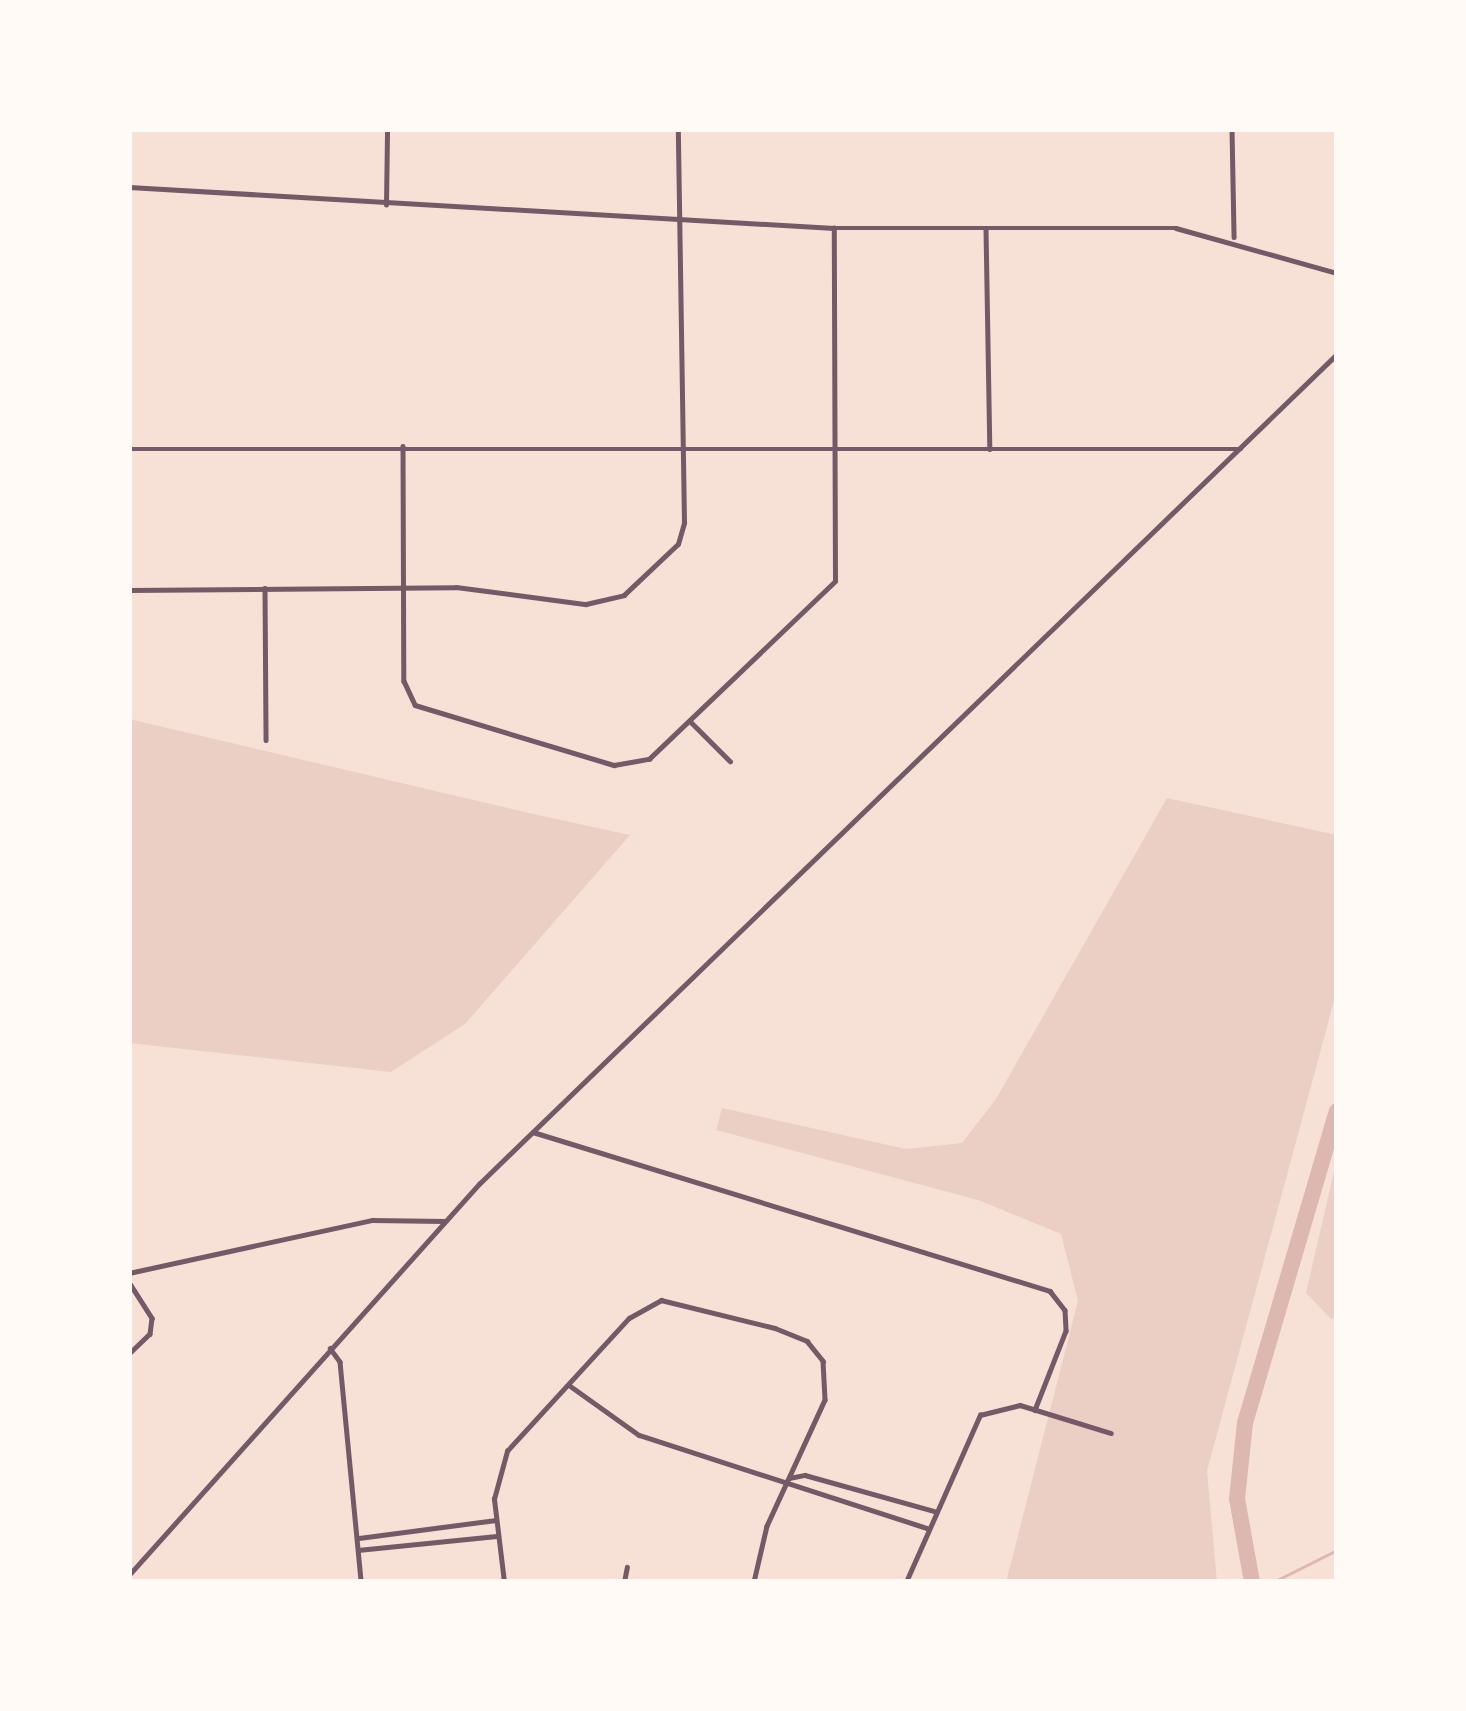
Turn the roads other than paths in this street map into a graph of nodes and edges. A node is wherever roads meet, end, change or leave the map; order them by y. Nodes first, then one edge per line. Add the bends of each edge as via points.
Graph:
1 (387, 129) edge
2 (679, 129) edge
3 (1232, 129) edge
4 (129, 187) edge
5 (386, 205) junction
6 (679, 220) junction
7 (834, 228) junction
8 (986, 229) junction
9 (1234, 238) junction
10 (1337, 273) edge
11 (1337, 354) edge
12 (403, 446) junction
13 (684, 447) junction
14 (837, 448) junction
15 (129, 449) edge
16 (989, 449) junction
17 (1241, 449) junction
18 (403, 587) junction
19 (265, 589) junction
20 (129, 590) edge
21 (692, 723) junction
22 (266, 740) dead end
23 (730, 761) dead end
24 (532, 1132) junction
25 (444, 1221) junction
26 (129, 1273) edge
27 (129, 1282) edge
28 (331, 1348) junction
29 (129, 1354) edge
30 (568, 1384) junction
31 (1035, 1409) junction
32 (1112, 1433) dead end
33 (788, 1478) junction
34 (857, 1489) junction
35 (852, 1504) junction
36 (934, 1511) junction
37 (496, 1520) junction
38 (926, 1528) junction
39 (498, 1535) junction
40 (357, 1538) junction
41 (358, 1550) junction
42 (628, 1568) dead end
43 (129, 1575) edge
44 (361, 1582) edge
45 (504, 1582) edge
46 (624, 1582) edge
47 (754, 1582) edge
48 (906, 1582) edge

1 - 5 street
2 - 6 street
3 - 9 street
4 - 5 street
5 - 6 street
6 - 7 street
6 - 13 street
7 - 8 street
7 - 14 street
8 - 9 street via 1176,228
8 - 16 street
9 - 10 street
11 - 17 street
12 - 13 street
12 - 15 street
12 - 18 street
13 - 14 street
13 - 18 street via 678,544 610,602
14 - 16 street
14 - 21 street via 837,572 830,590
16 - 17 street
17 - 24 street
18 - 19 street
18 - 21 street via 408,696 426,711 614,765 650,759
19 - 20 street
19 - 22 street
21 - 23 street
24 - 25 street
24 - 31 street via 1033,1283 1060,1300 1066,1331
25 - 26 street via 372,1220
25 - 28 street
27 - 29 street via 152,1318 150,1334
28 - 40 street via 340,1362
28 - 43 street
30 - 33 street via 639,1435
30 - 33 street via 640,1311 672,1300 775,1328 818,1351 827,1379 826,1400
30 - 37 street via 502,1461
31 - 32 street
31 - 36 street via 1006,1404 970,1423
33 - 34 street via 805,1474
33 - 35 street
33 - 47 street
34 - 35 street
34 - 36 street
35 - 38 street
36 - 38 street
37 - 39 street
37 - 40 street
38 - 48 street
39 - 41 street
39 - 45 street
40 - 41 street
41 - 44 street
42 - 46 street

